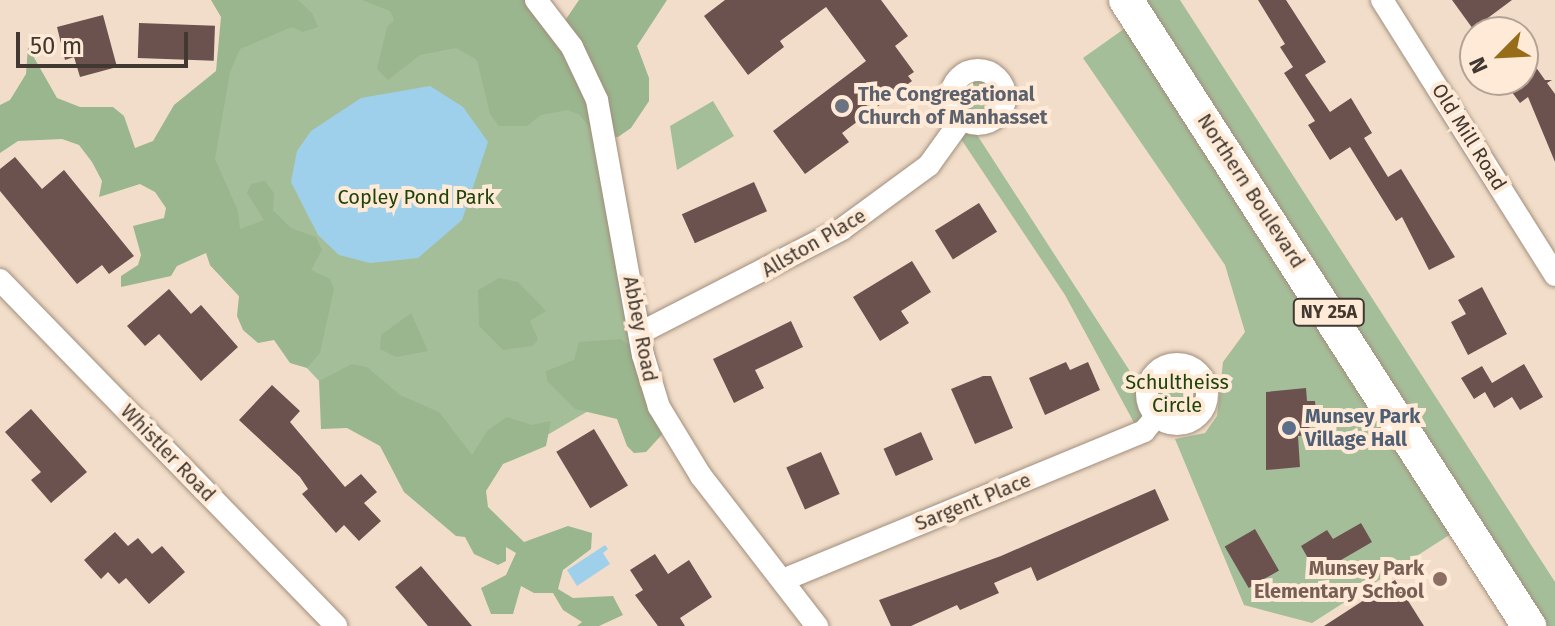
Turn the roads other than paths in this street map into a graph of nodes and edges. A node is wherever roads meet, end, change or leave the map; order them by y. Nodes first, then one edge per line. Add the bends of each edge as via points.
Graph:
1 (1126, 0) edge
2 (1382, 0) edge
3 (545, 3) edge
4 (962, 119) dead end
5 (1555, 275) edge
6 (0, 280) edge
7 (640, 333) junction
8 (1157, 416) dead end
9 (783, 580) junction
10 (336, 626) edge
11 (817, 626) edge
12 (1529, 626) edge

1 - 12 main road, Northern Boulevard / NY 25A
2 - 5 street, Old Mill Road
3 - 7 street, Abbey Road via 597,100
4 - 7 street, Allston Place via 929,165 865,214 781,264
6 - 10 street, Whistler Road
7 - 9 street, Abbey Road via 652,389 680,446
8 - 9 street, Sargent Place via 1144,431
9 - 11 street, Abbey Road

